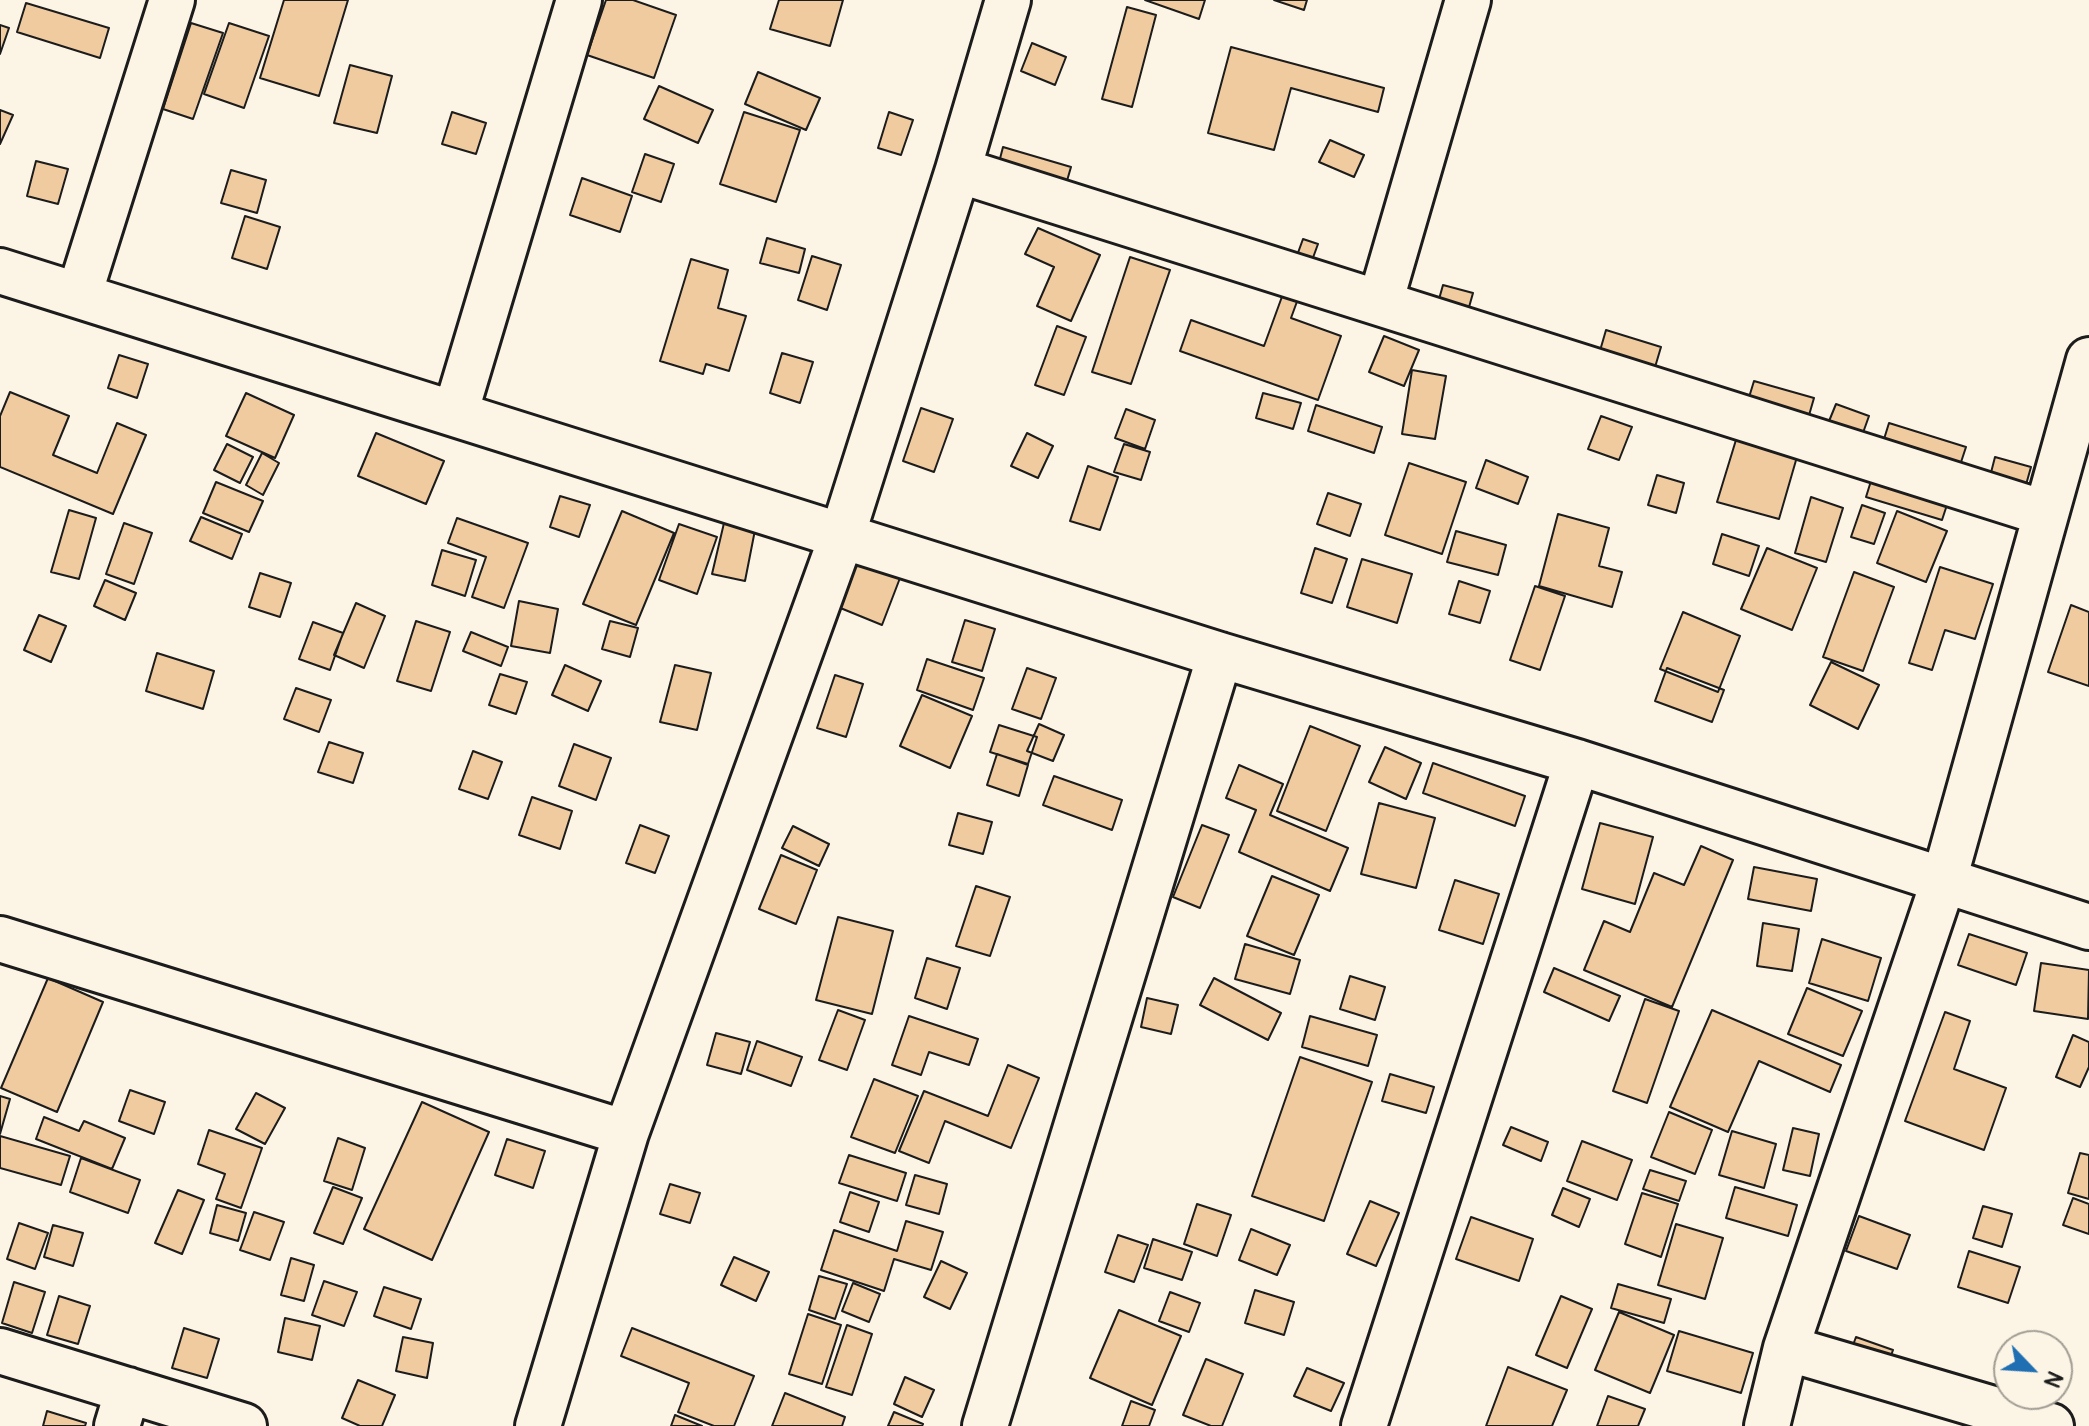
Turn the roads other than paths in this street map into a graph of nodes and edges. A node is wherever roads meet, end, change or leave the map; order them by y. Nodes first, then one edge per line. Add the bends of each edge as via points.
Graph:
1 (172, 0) edge
2 (579, 0) edge
3 (1008, 0) edge
4 (1468, 0) edge
5 (958, 170) junction
6 (0, 271) edge
7 (79, 295) junction
8 (1380, 303) junction
9 (2089, 360) edge
10 (455, 414) junction
11 (2044, 513) junction
12 (842, 536) junction
13 (1220, 655) junction
14 (1577, 762) junction
15 (1944, 880) junction
16 (2089, 927) edge
17 (0, 939) edge
18 (626, 1133) junction
19 (1786, 1348) junction
20 (0, 1351) edge
21 (122, 1408) edge
22 (244, 1426) edge
23 (538, 1426) edge
24 (985, 1426) edge
25 (1364, 1426) edge
26 (1767, 1426) edge
27 (2051, 1426) edge

1 - 7 street
2 - 10 street
3 - 5 street
4 - 8 street
5 - 8 street
5 - 12 street
6 - 7 street
7 - 10 street
8 - 11 street
9 - 11 street
10 - 12 street
11 - 15 street
12 - 13 street
12 - 18 street
13 - 14 street
13 - 24 street
14 - 15 street
14 - 25 street
15 - 16 street
15 - 19 street
17 - 18 street
18 - 23 street
19 - 26 street
19 - 27 street
20 - 21 street
21 - 22 street

